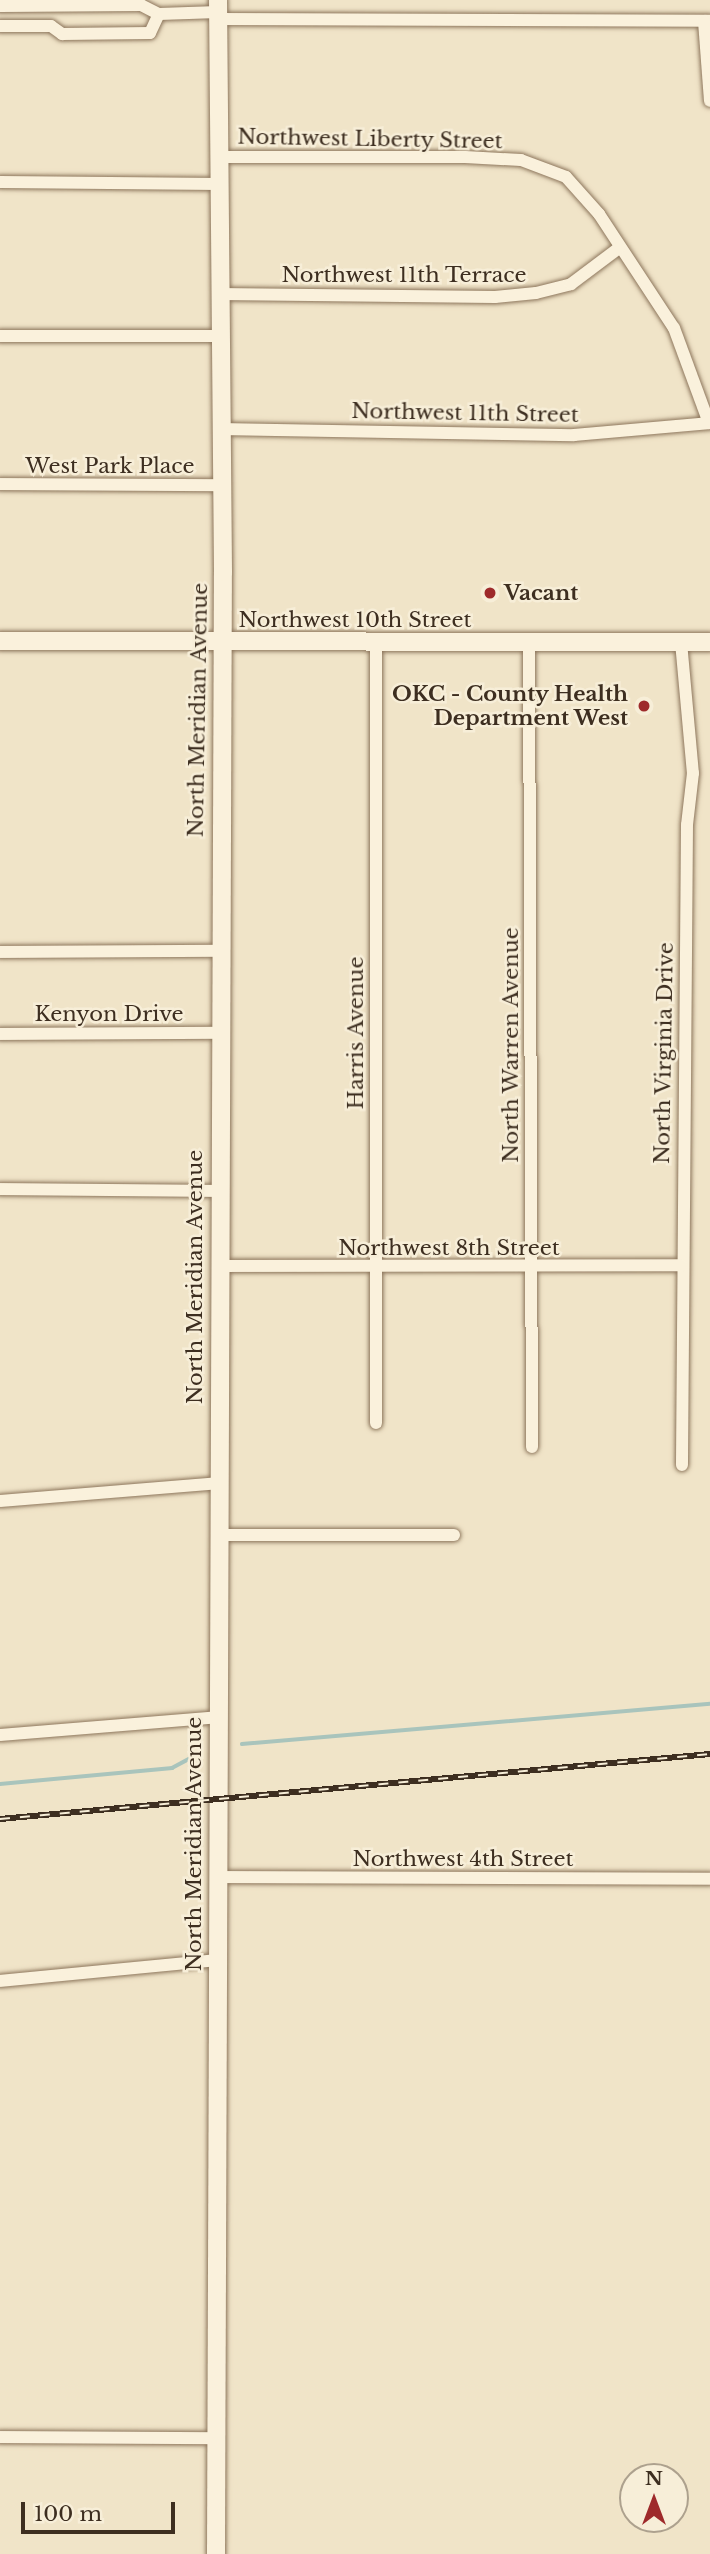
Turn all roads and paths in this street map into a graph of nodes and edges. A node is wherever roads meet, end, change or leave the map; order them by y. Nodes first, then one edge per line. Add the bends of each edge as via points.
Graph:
1 (0, 6) edge
2 (218, 11) edge
3 (159, 14) junction
4 (707, 21) edge
5 (0, 26) edge
6 (710, 101) edge
7 (219, 157) junction
8 (0, 182) edge
9 (219, 184) junction
10 (619, 248) junction
11 (218, 294) junction
12 (0, 336) edge
13 (219, 336) junction
14 (710, 423) edge
15 (219, 429) junction
16 (0, 484) edge
17 (220, 485) junction
18 (0, 642) edge
19 (376, 642) junction
20 (681, 642) junction
21 (710, 642) edge
22 (222, 643) junction
23 (529, 643) junction
24 (219, 951) junction
25 (0, 952) edge
26 (219, 1033) junction
27 (0, 1034) edge
28 (0, 1189) edge
29 (218, 1191) junction
30 (681, 1265) junction
31 (218, 1266) junction
32 (375, 1267) junction
33 (531, 1268) junction
34 (376, 1423) dead end
35 (532, 1447) dead end
36 (682, 1465) dead end
37 (217, 1483) junction
38 (0, 1501) edge
39 (217, 1535) junction
40 (454, 1535) dead end
41 (217, 1717) junction
42 (0, 1734) edge
43 (216, 1877) junction
44 (710, 1879) edge
45 (217, 1960) junction
46 (0, 1981) edge
47 (0, 2437) edge
48 (216, 2438) junction
49 (216, 2554) edge

1 - 3 street via 141,5
2 - 3 street
2 - 4 street
2 - 7 main road, North Meridian Avenue
3 - 5 street via 150,33 62,34 51,26
4 - 6 street
7 - 9 main road, North Meridian Avenue
7 - 10 street, Northwest Liberty Street via 521,160 566,177 599,214
8 - 9 street
9 - 11 main road, North Meridian Avenue
10 - 11 street, Northwest 11th Terrace via 571,284 536,293
10 - 14 street via 674,327
11 - 13 main road, North Meridian Avenue
12 - 13 street
13 - 15 main road, North Meridian Avenue
14 - 15 street, Northwest 11th Street via 574,435
15 - 17 main road, North Meridian Avenue
16 - 17 street, West Park Place
17 - 22 main road, North Meridian Avenue
18 - 22 main road, Northwest 10th Street
19 - 22 main road, Northwest 10th Street
19 - 23 main road, Northwest 10th Street
19 - 32 street, Harris Avenue
20 - 21 main road, Northwest 10th Street
20 - 23 main road, Northwest 10th Street
20 - 30 street, North Virginia Drive via 693,773 687,818
22 - 24 main road, North Meridian Avenue
23 - 33 street, North Warren Avenue
24 - 25 street
24 - 26 main road, North Meridian Avenue
26 - 27 street, Kenyon Drive
26 - 29 main road, North Meridian Avenue
28 - 29 street
29 - 31 main road, North Meridian Avenue
30 - 33 street, Northwest 8th Street
30 - 36 street, North Virginia Drive
31 - 32 street, Northwest 8th Street
31 - 37 main road, North Meridian Avenue
32 - 33 street, Northwest 8th Street
32 - 34 street, Harris Avenue
33 - 35 street, North Warren Avenue
37 - 38 street
37 - 39 main road, North Meridian Avenue
39 - 40 street
39 - 41 main road, North Meridian Avenue
41 - 42 street
41 - 43 main road, North Meridian Avenue
43 - 44 street, Northwest 4th Street
43 - 45 main road, North Meridian Avenue
45 - 46 street
45 - 48 main road, North Meridian Avenue
47 - 48 street
48 - 49 main road, North Meridian Avenue

